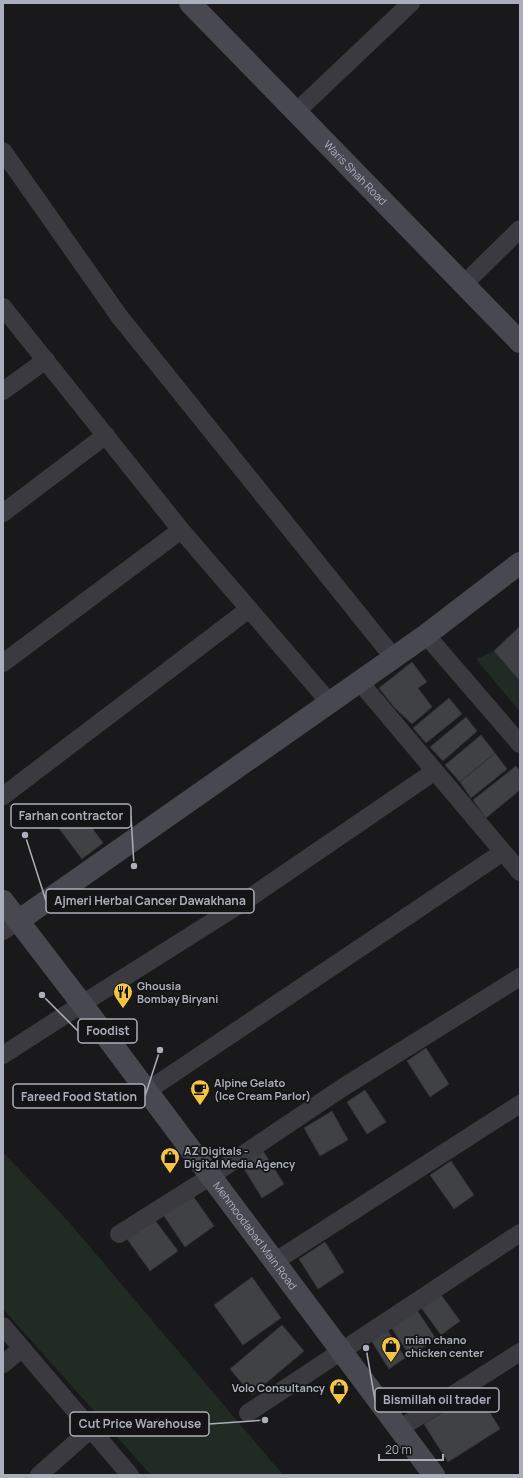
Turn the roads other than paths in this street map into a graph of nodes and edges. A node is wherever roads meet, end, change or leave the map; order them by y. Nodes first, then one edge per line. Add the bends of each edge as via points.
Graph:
1 (190, 3) edge
2 (411, 3) edge
3 (296, 112) junction
4 (3, 151) edge
5 (520, 229) edge
6 (464, 284) junction
7 (3, 307) edge
8 (520, 342) edge
9 (46, 360) junction
10 (3, 391) edge
11 (106, 435) junction
12 (3, 513) edge
13 (181, 530) junction
14 (520, 563) edge
15 (249, 609) junction
16 (426, 635) junction
17 (393, 657) junction
18 (3, 663) edge
19 (359, 681) junction
20 (330, 703) junction
21 (520, 744) edge
22 (435, 771) junction
23 (3, 796) edge
24 (503, 852) junction
25 (520, 872) edge
26 (3, 901) edge
27 (11, 926) edge
28 (520, 978) edge
29 (82, 1004) junction
30 (3, 1056) edge
31 (147, 1091) junction
32 (520, 1104) edge
33 (211, 1176) junction
34 (119, 1234) dead end
35 (520, 1234) edge
36 (274, 1262) junction
37 (3, 1326) edge
38 (22, 1348) junction
39 (341, 1351) junction
40 (520, 1352) edge
41 (3, 1364) edge
42 (248, 1413) dead end
43 (91, 1429) junction
44 (399, 1429) junction
45 (39, 1475) edge
46 (130, 1475) edge
47 (434, 1475) edge

1 - 3 main road, Waris Shah Road
2 - 3 street
3 - 6 main road, Waris Shah Road
4 - 17 street via 119,316
5 - 6 street
6 - 8 main road, Waris Shah Road
7 - 9 street
9 - 10 street
9 - 11 street
11 - 12 street
11 - 13 street
13 - 15 street
13 - 18 street
14 - 16 main road
15 - 20 street
15 - 23 street
16 - 17 main road
16 - 21 street
17 - 19 main road
19 - 20 main road
19 - 22 street
20 - 27 main road
22 - 24 street
22 - 29 street via 239,905
24 - 25 street
24 - 31 street
26 - 27 main road, Mehmoodabad Main Road
27 - 29 main road, Mehmoodabad Main Road
28 - 33 street via 342,1088
29 - 30 street
29 - 31 main road, Mehmoodabad Main Road
31 - 33 main road, Mehmoodabad Main Road
32 - 36 street
33 - 34 street
33 - 36 main road, Mehmoodabad Main Road
35 - 39 street
36 - 39 main road, Mehmoodabad Main Road
37 - 38 street
38 - 41 street
38 - 43 street
39 - 42 street
39 - 44 main road, Mehmoodabad Main Road
40 - 44 street
43 - 45 street
43 - 46 street
44 - 47 main road, Mehmoodabad Main Road

